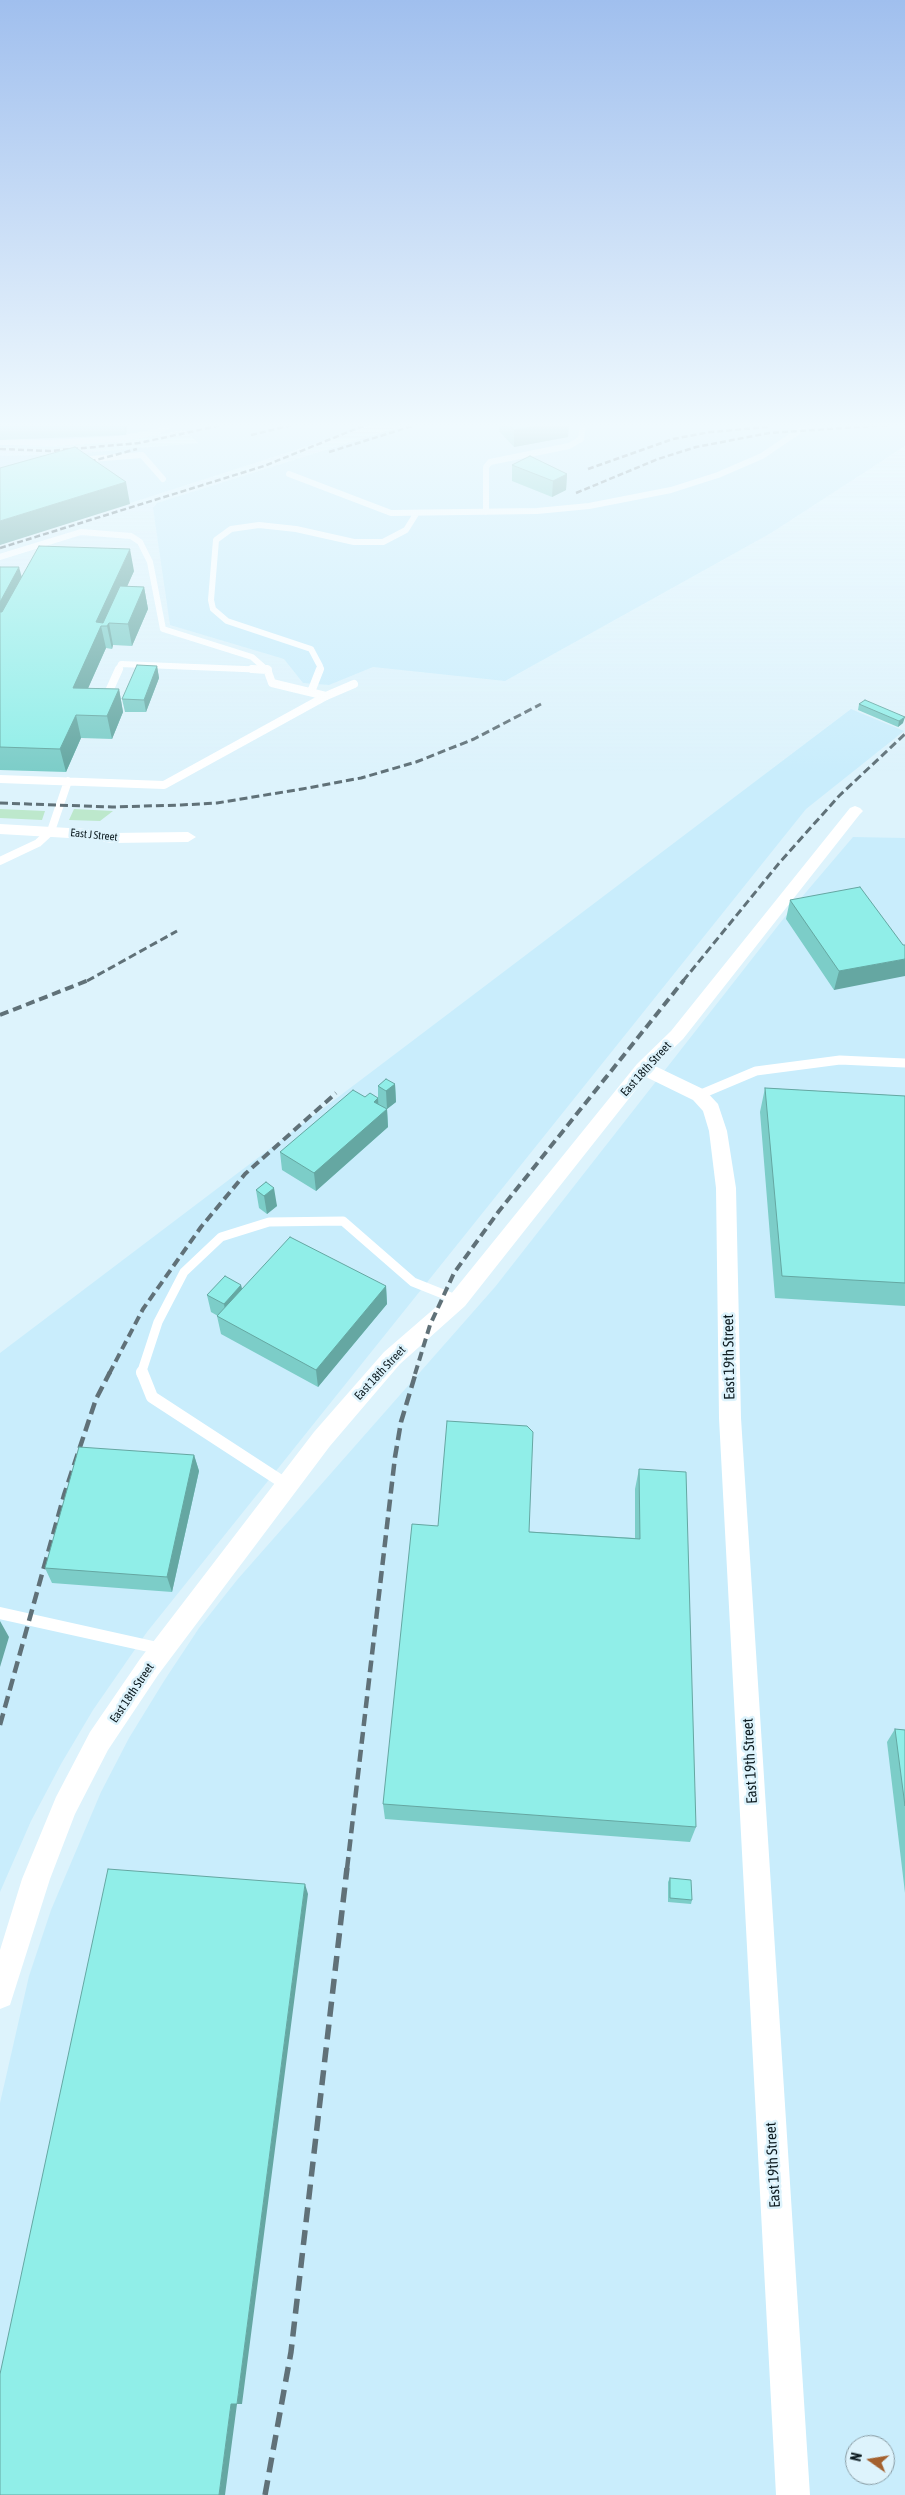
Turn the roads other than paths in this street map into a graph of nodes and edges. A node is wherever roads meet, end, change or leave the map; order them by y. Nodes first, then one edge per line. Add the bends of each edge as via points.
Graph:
1 (54, 540) edge
2 (138, 540) edge
3 (216, 540) edge
4 (347, 540) edge
5 (386, 540) edge
6 (0, 557) edge
7 (268, 670) junction
8 (354, 684) dead end
9 (311, 692) junction
10 (326, 696) junction
11 (102, 707) edge
12 (0, 778) edge
13 (68, 781) junction
14 (855, 811) dead end
15 (0, 829) edge
16 (51, 831) junction
17 (188, 837) dead end
18 (0, 861) edge
19 (905, 1063) edge
20 (643, 1068) junction
21 (699, 1095) junction
22 (458, 1300) junction
23 (287, 1485) junction
24 (0, 1613) edge
25 (162, 1649) junction
26 (0, 1995) edge
27 (793, 2495) edge

1 - 6 lane
2 - 7 lane via 150,562 163,629 252,657
3 - 9 lane via 213,609 227,621 311,648 320,673
4 - 5 lane
7 - 9 lane via 272,683
7 - 11 lane via 120,664
8 - 10 lane
9 - 10 lane
10 - 13 lane via 164,785
12 - 13 lane
13 - 16 lane
14 - 20 street, East 18th Street via 677,1035
15 - 16 street, East J Street
16 - 17 street, East J Street via 112,838
16 - 18 lane via 38,843
19 - 21 lane via 840,1060 756,1072
20 - 21 street, East 19th Street
20 - 22 street, East 18th Street
21 - 27 street, East 19th Street via 711,1109 718,1131 726,1188 731,1428
22 - 23 street, East 18th Street via 392,1358
22 - 23 lane via 413,1282 343,1221 269,1222 221,1236 184,1272 158,1322 141,1374 152,1397
23 - 25 street, East 18th Street
24 - 25 lane
25 - 26 street, East 18th Street via 99,1741 65,1806 36,1879

